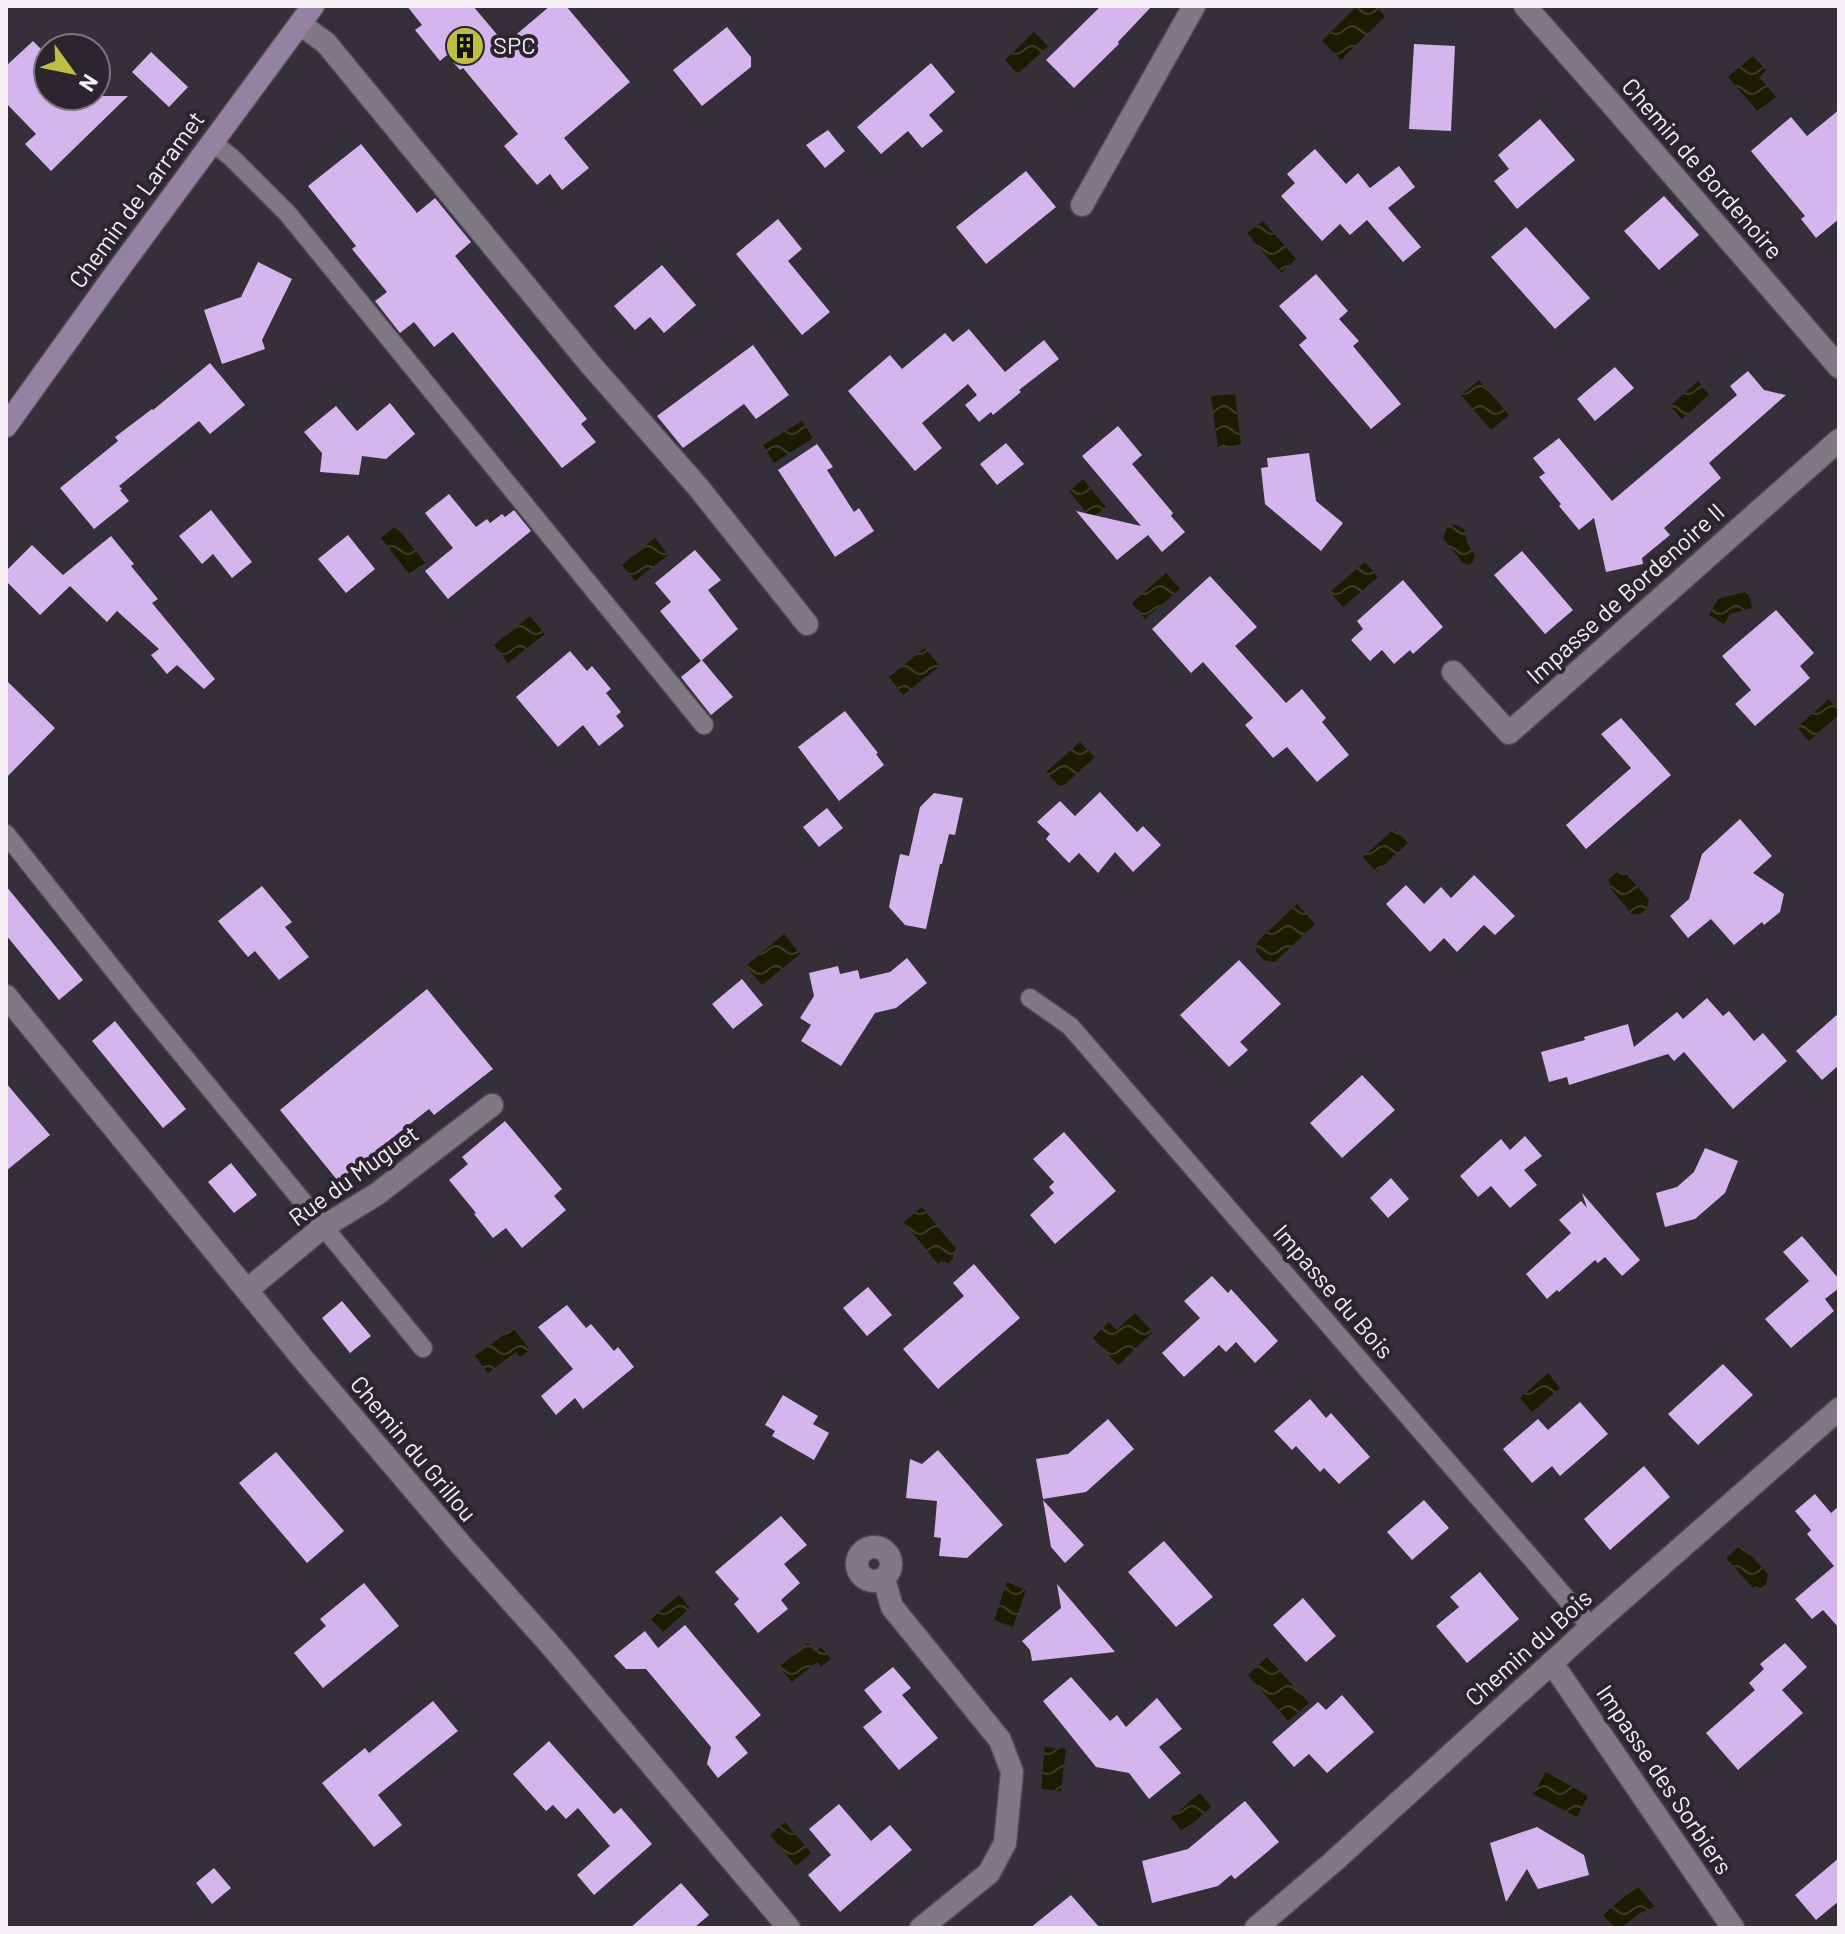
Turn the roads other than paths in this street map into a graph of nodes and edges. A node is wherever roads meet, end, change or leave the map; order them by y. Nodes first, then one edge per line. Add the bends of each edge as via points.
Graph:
1 (1194, 6) edge
2 (1525, 6) edge
3 (307, 15) edge
4 (212, 142) junction
5 (1082, 205) dead end
6 (1839, 367) edge
7 (6, 426) edge
8 (1839, 440) edge
9 (807, 624) dead end
10 (1453, 672) dead end
11 (704, 725) dead end
12 (6, 834) edge
13 (6, 996) edge
14 (1030, 998) dead end
15 (492, 1105) dead end
16 (323, 1227) junction
17 (247, 1290) junction
18 (423, 1348) dead end
19 (1839, 1409) edge
20 (884, 1579) dead end
21 (1591, 1627) junction
22 (1552, 1663) junction
23 (789, 1928) edge
24 (921, 1928) edge
25 (1256, 1928) edge
26 (1733, 1928) edge

1 - 5 street
2 - 6 street, Chemin de Bordenoire
3 - 4 main road, Chemin de Larramet
3 - 9 street
4 - 7 main road, Chemin de Larramet
4 - 11 lane via 288,214
8 - 10 street, Impasse de Bordenoire II via 1509,733
12 - 16 lane
13 - 17 street, Chemin du Grillou
14 - 21 lane, Impasse du Bois via 1070,1026
15 - 16 street, Rue du Muguet via 377,1194
16 - 17 street, Rue du Muguet
16 - 18 lane
17 - 23 street, Chemin du Grillou
19 - 21 street, Chemin du Bois
20 - 24 street via 892,1607 1000,1740 1012,1772 1005,1843 989,1873
21 - 22 street, Chemin du Bois
22 - 25 street, Chemin du Bois
22 - 26 street, Impasse des Sorbiers

